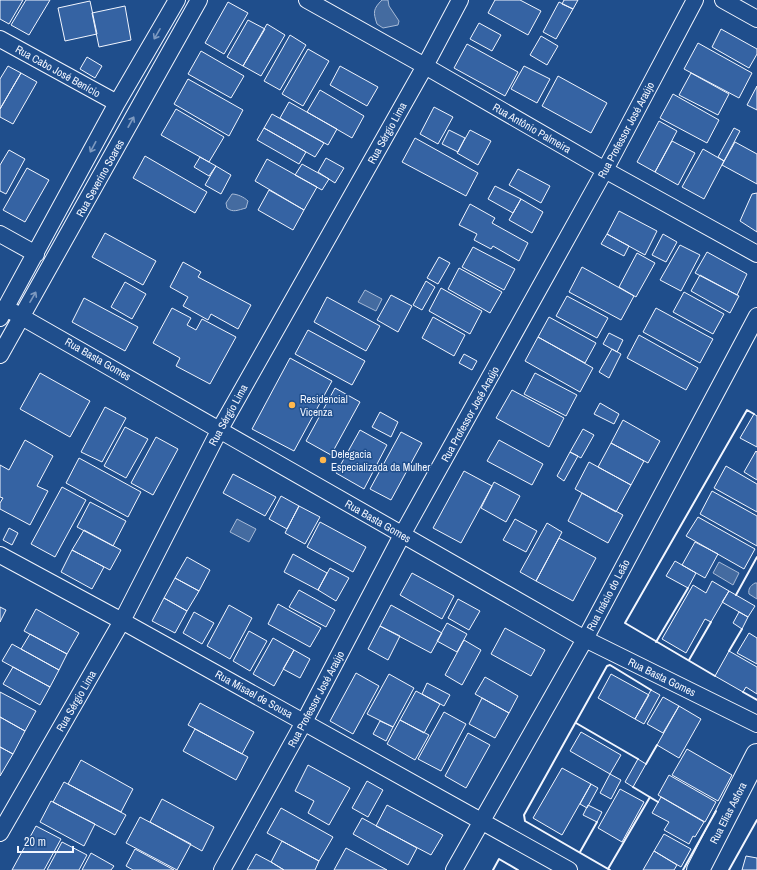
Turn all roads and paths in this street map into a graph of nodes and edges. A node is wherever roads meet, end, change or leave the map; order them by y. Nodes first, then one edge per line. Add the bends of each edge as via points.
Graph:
1 (177, 0) edge
2 (199, 0) edge
3 (307, 0) edge
4 (460, 0) edge
5 (695, 0) edge
6 (723, 0) edge
7 (757, 19) edge
8 (0, 39) edge
9 (425, 66) junction
10 (117, 103) junction
11 (605, 170) junction
12 (0, 234) edge
13 (36, 254) junction
14 (757, 254) edge
15 (3, 313) edge
16 (757, 316) edge
17 (22, 317) junction
18 (0, 355) edge
19 (220, 429) junction
20 (402, 535) junction
21 (0, 555) edge
22 (122, 621) junction
23 (585, 639) junction
24 (304, 722) junction
25 (757, 724) edge
26 (757, 755) edge
27 (480, 822) junction
28 (0, 832) edge
29 (222, 870) edge
30 (454, 870) edge
31 (569, 870) edge
32 (698, 870) edge

1 -> 10 street, Rua Severino Soares
17 -> 2 street, Rua Severino Soares
3 - 9 street, Rua Antônio Palmeira
4 - 9 street, Rua Sérgio Lima
5 - 11 street, Rua Professor José Araújo
6 - 7 street
8 - 10 street, Rua Cabo José Benício
9 - 11 street, Rua Antônio Palmeira
9 - 19 street, Rua Sérgio Lima
10 -> 13 street, Rua Severino Soares
11 - 14 street, Rua Antônio Palmeira
11 - 20 street, Rua Professor José Araújo
12 - 13 street
13 - 15 street, Rua Severino Soares
15 - 17 street, Rua Basta Gomes
16 - 23 street, Rua Inácio do Leão
17 - 18 street, Rua Severino Soares
17 - 19 street, Rua Basta Gomes
19 - 20 street, Rua Basta Gomes
19 - 22 street, Rua Sérgio Lima
20 - 23 street, Rua Basta Gomes
20 - 24 street, Rua Professor José Araújo
21 - 22 street, Rua Misael de Sousa
22 - 24 street, Rua Misael de Sousa
22 - 28 street, Rua Sérgio Lima
23 - 25 street, Rua Basta Gomes
23 - 27 street, Rua Inácio do Leão
24 - 27 street, Rua Misael de Sousa
24 - 29 street, Rua Professor José Araújo
26 - 32 street, Rua Elias Asfora
27 - 30 street, Rua Inácio do Leão
27 - 31 street, Rua Misael de Sousa

